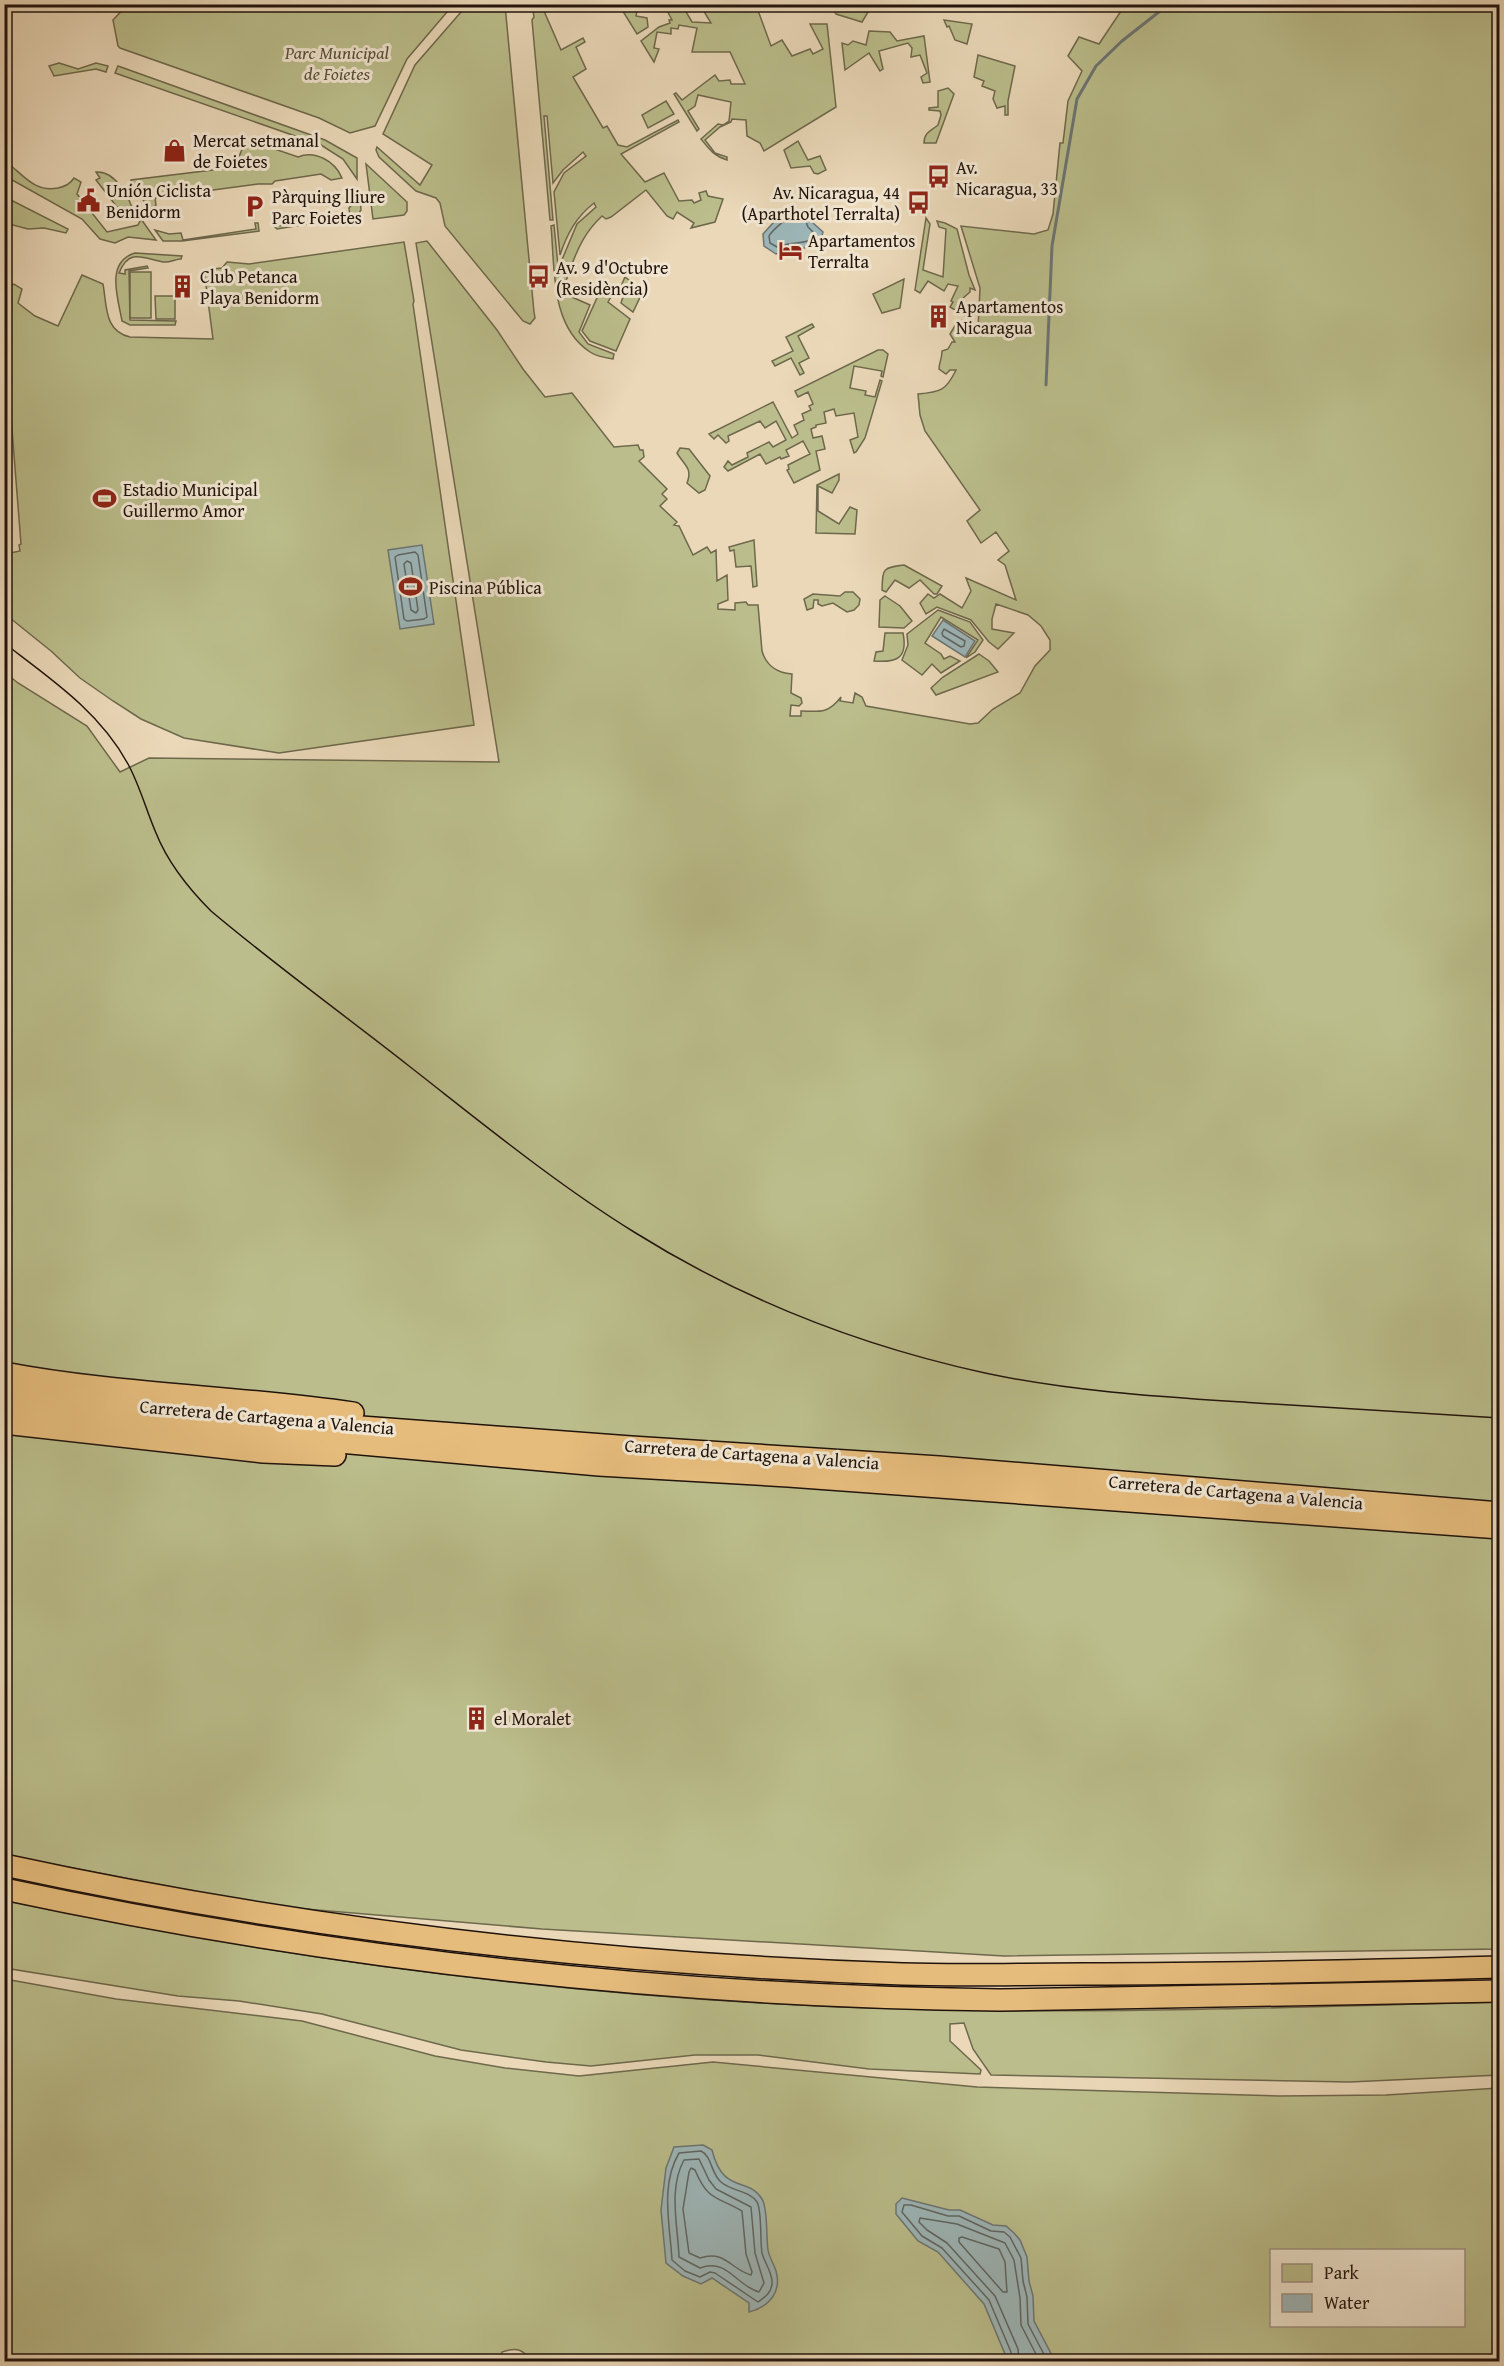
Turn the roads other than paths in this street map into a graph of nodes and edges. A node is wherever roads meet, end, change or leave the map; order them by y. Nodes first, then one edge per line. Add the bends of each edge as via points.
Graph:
1 (4, 1373) edge
2 (4, 1388) edge
3 (4, 1406) edge
4 (4, 1423) edge
5 (583, 1442) junction
6 (529, 1458) junction
7 (788, 1466) junction
8 (865, 1472) junction
9 (1500, 1513) edge
10 (1500, 1528) edge
11 (4, 1865) edge
12 (4, 1889) edge
13 (1500, 1967) edge
14 (1500, 1991) edge

1 - 5 highway
2 - 5 highway, Carretera de Cartagena a Valencia via 209,1414
3 - 6 highway, Carretera de Cartagena a Valencia via 148,1425
4 - 6 highway via 263,1452
5 - 7 highway, Carretera de Cartagena a Valencia
6 - 7 highway, Carretera de Cartagena a Valencia via 599,1465
7 - 8 highway, Carretera de Cartagena a Valencia
8 - 9 highway, Carretera de Cartagena a Valencia
8 - 10 highway, Carretera de Cartagena a Valencia
11 - 13 highway via 279,1916 571,1954 673,1962 989,1975
12 - 14 highway via 189,1926 359,1953 582,1979 724,1990 999,2000

